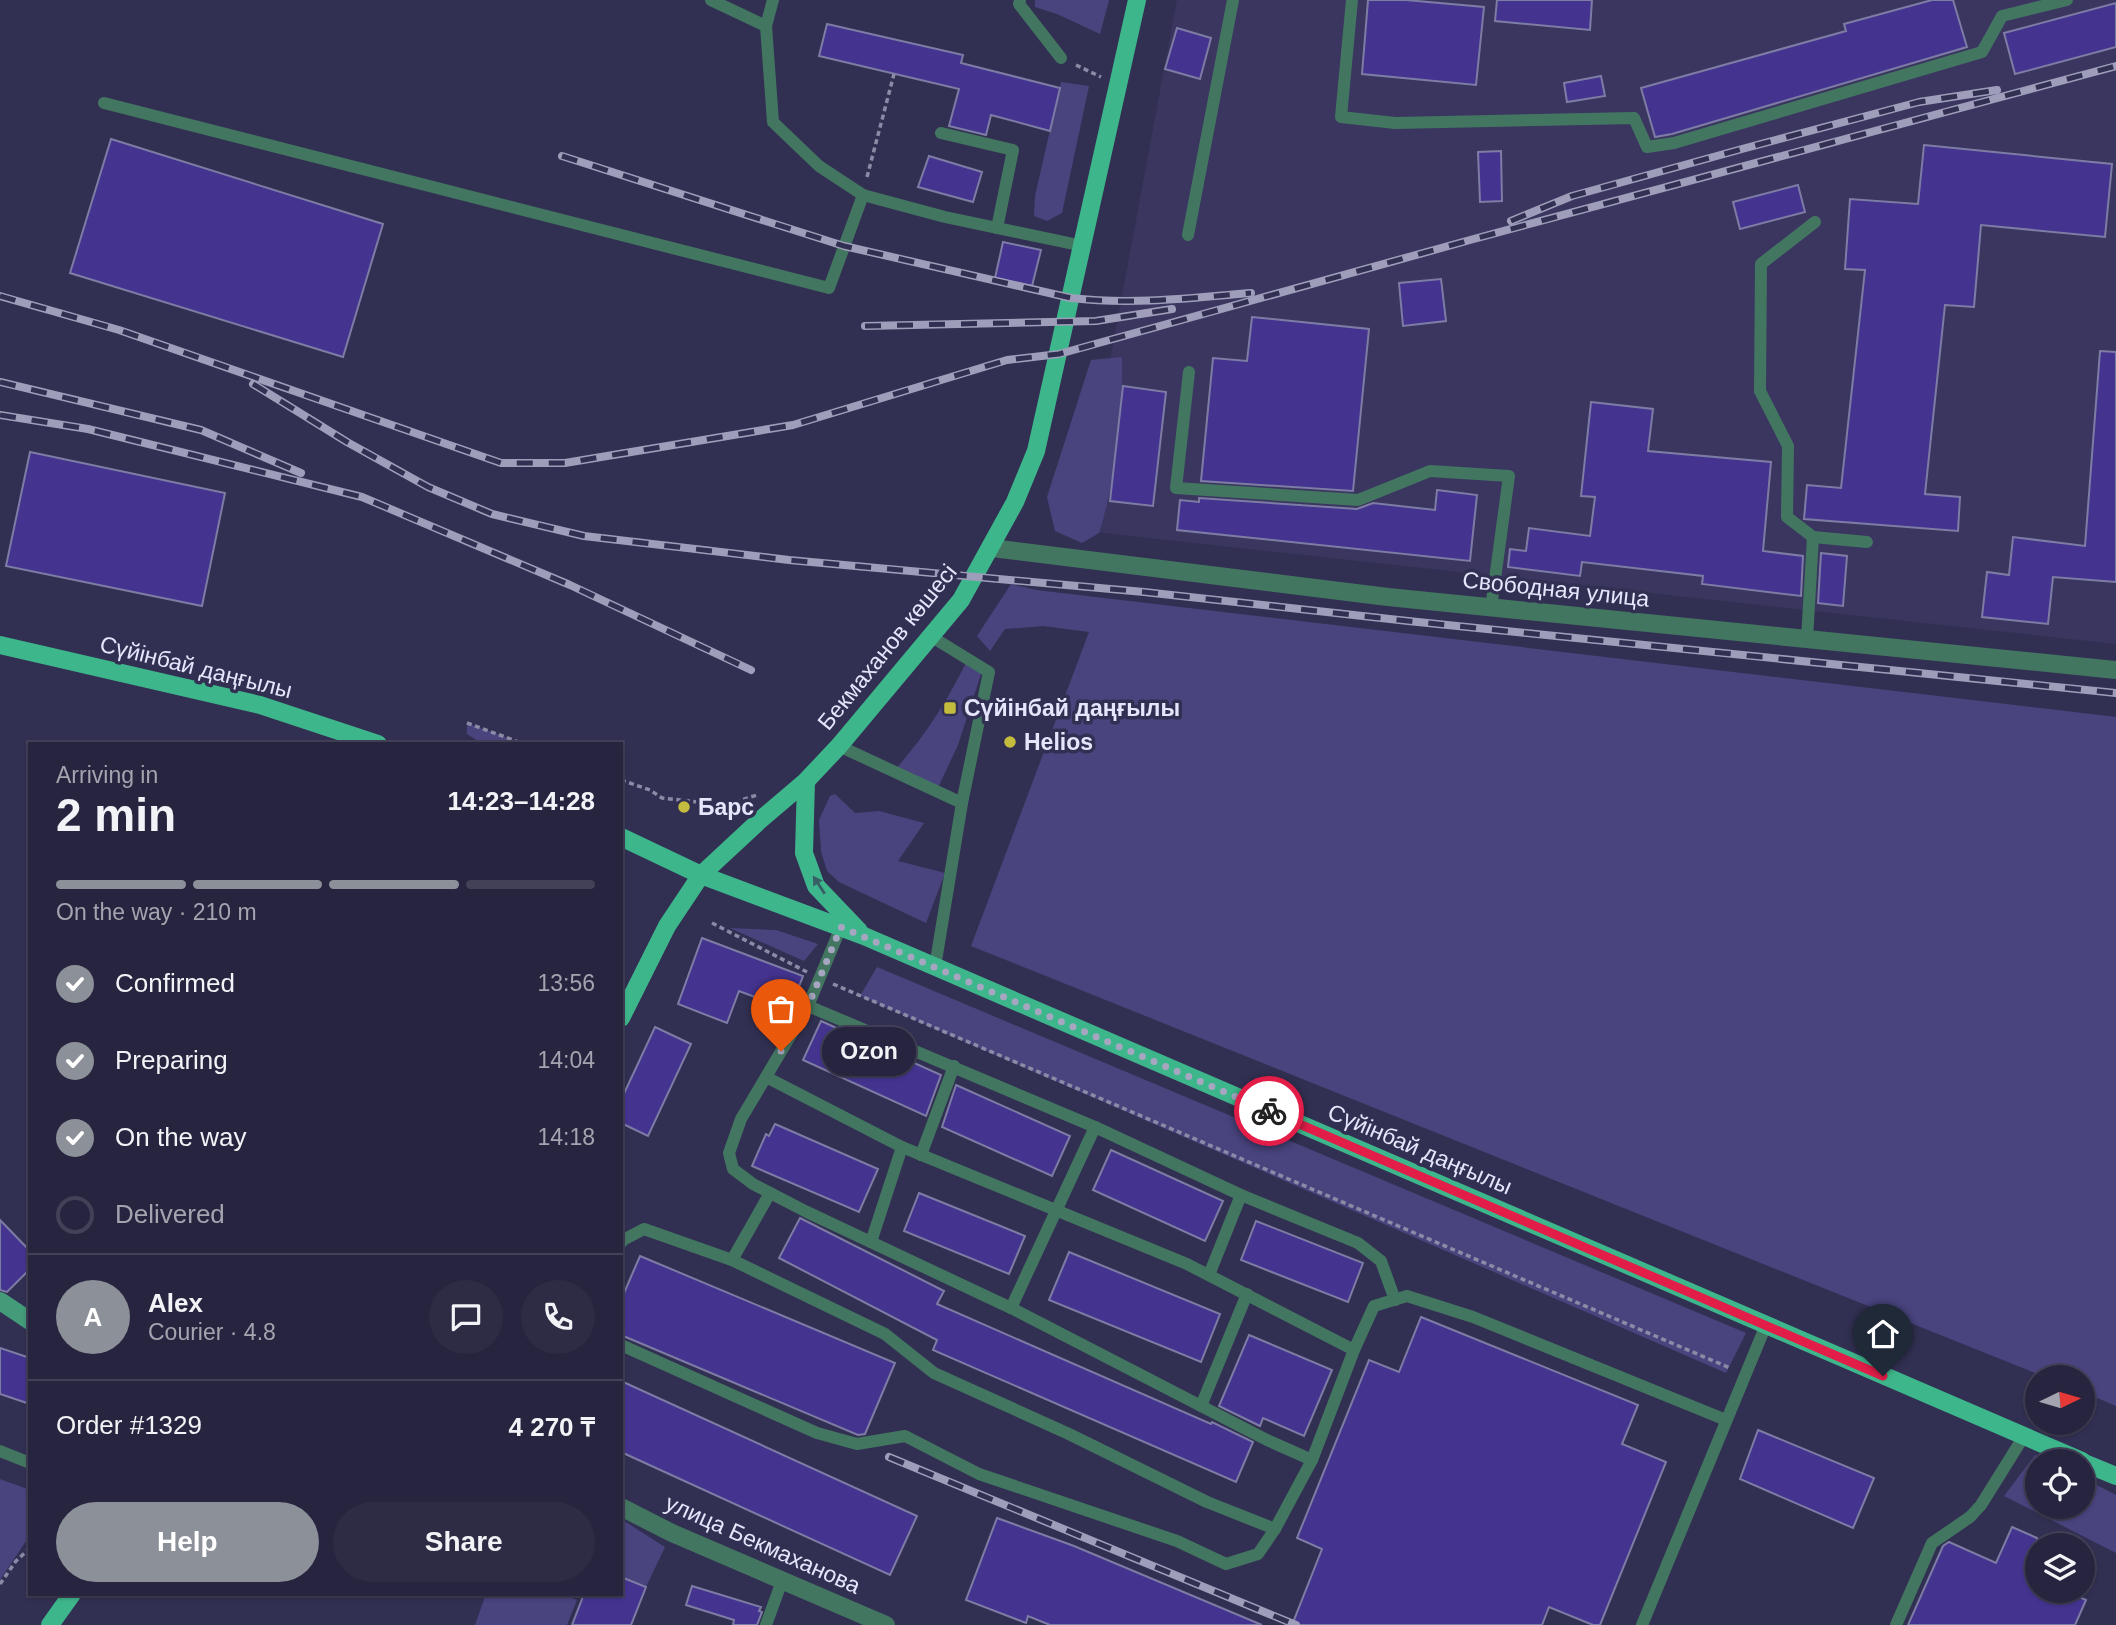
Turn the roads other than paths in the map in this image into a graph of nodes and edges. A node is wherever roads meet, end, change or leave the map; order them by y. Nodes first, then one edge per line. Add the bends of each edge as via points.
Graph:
1 (711, 0) edge
2 (774, 0) edge
3 (1020, 0) edge
4 (1138, 0) edge
5 (1233, 0) edge
6 (1352, 0) edge
7 (2067, 0) edge
8 (766, 26) junction
9 (1061, 58) road end
10 (104, 103) dead end
11 (941, 133) dead end
12 (863, 195) junction
13 (1815, 222) dead end
14 (997, 228) junction
15 (1188, 235) dead end
16 (1083, 246) junction
17 (1189, 372) dead end
18 (1813, 537) junction
19 (1867, 542) dead end
20 (992, 548) junction
21 (1491, 608) junction
22 (932, 637) junction
23 (1807, 639) junction
24 (0, 645) edge
25 (2116, 670) edge
26 (372, 742) edge
27 (839, 746) junction
28 (806, 781) junction
29 (962, 803) junction
30 (623, 838) edge
31 (701, 875) junction
32 (841, 927) junction
33 (864, 936) junction
34 (935, 967) junction
35 (808, 1006) junction
36 (623, 1014) edge
37 (954, 1066) junction
38 (766, 1077) junction
39 (1095, 1127) junction
40 (902, 1147) junction
41 (921, 1154) junction
42 (770, 1193) junction
43 (1241, 1195) junction
44 (1057, 1210) junction
45 (623, 1240) edge
46 (871, 1242) junction
47 (732, 1260) junction
48 (1209, 1275) junction
49 (1247, 1294) junction
50 (1395, 1300) junction
51 (0, 1301) edge
52 (1011, 1308) junction
53 (28, 1320) edge
54 (1766, 1325) junction
55 (623, 1346) edge
56 (1354, 1350) junction
57 (1201, 1406) junction
58 (1726, 1420) junction
59 (2024, 1436) junction
60 (2054, 1449) edge
61 (0, 1451) edge
62 (1312, 1461) junction
63 (28, 1462) edge
64 (2095, 1467) edge
65 (2116, 1476) edge
66 (623, 1508) edge
67 (1275, 1530) junction
68 (782, 1581) junction
69 (71, 1596) edge
70 (50, 1625) edge
71 (766, 1625) edge
72 (886, 1625) edge
73 (1642, 1625) edge
74 (1896, 1625) edge

1 - 8 lane
2 - 8 lane
3 - 9 lane
4 - 16 main road, Бекмаханов көшесі
5 - 15 lane
6 - 7 lane via 1341,117 1395,123 1634,118 1647,146 1674,143 1982,52 2002,16
8 - 12 lane via 773,122 819,166
10 - 12 lane via 829,288
11 - 14 lane via 1013,150
12 - 14 lane
13 - 18 lane via 1761,264 1760,391 1788,446 1787,517
14 - 16 lane
16 - 20 main road, Бекмаханов көшесі via 1036,451
17 - 21 lane via 1176,488 1358,500 1430,471 1509,476
18 - 19 lane
18 - 23 lane
20 - 21 street, Свободная улица
20 - 22 main road, Бекмаханов көшесі
21 - 23 street, Свободная улица
22 - 27 main road, Бекмаханов көшесі
22 - 29 lane via 989,672
23 - 25 street, Свободная улица
24 - 26 main road, Сүйінбай даңғылы via 260,705
27 - 28 main road, Бекмаханов көшесі
27 - 29 lane
28 - 31 main road, Бекмаханов көшесі
33 -> 28 main road via 816,886 804,853
29 - 34 lane
30 - 31 main road, Сүйінбай даңғылы
31 - 32 main road, Сүйінбай даңғылы
31 - 36 main road, Бекмаханов көшесі via 667,926
32 - 33 main road, Сүйінбай даңғылы
32 - 35 lane
33 - 34 main road, Сүйінбай даңғылы
34 - 54 main road, Сүйінбай даңғылы
35 - 37 lane
35 - 38 lane
37 - 39 lane
37 - 41 lane
38 - 40 lane
38 - 42 lane via 741,1119 729,1153 733,1169
39 - 43 lane
39 - 44 lane
40 - 41 lane
40 - 46 lane
41 - 44 lane
42 - 46 lane
42 - 47 lane
43 - 48 lane
43 - 50 lane via 1358,1243 1381,1261
44 - 48 lane
44 - 52 lane
45 - 47 lane via 643,1229
46 - 52 lane
47 - 67 lane via 885,1334 933,1373
48 - 49 lane
49 - 56 lane
49 - 57 lane
50 - 56 lane via 1374,1306
50 - 58 lane via 1408,1296 1473,1317
51 - 53 street
52 - 57 lane
54 - 58 lane
54 - 59 main road, Сүйінбай даңғылы
55 - 67 lane via 817,1433 857,1444 905,1436 979,1474 1177,1541 1226,1564 1258,1554
56 - 62 lane
57 - 62 lane
58 - 73 lane
59 - 60 main road, Сүйінбай даңғылы
59 - 74 lane via 1981,1505 1932,1543
61 - 63 lane
62 - 67 lane
64 - 65 main road, Сүйінбай даңғылы
66 - 68 street, улица Бекмаханова
68 - 71 lane
68 - 72 street, улица Бекмаханова
69 - 70 main road

